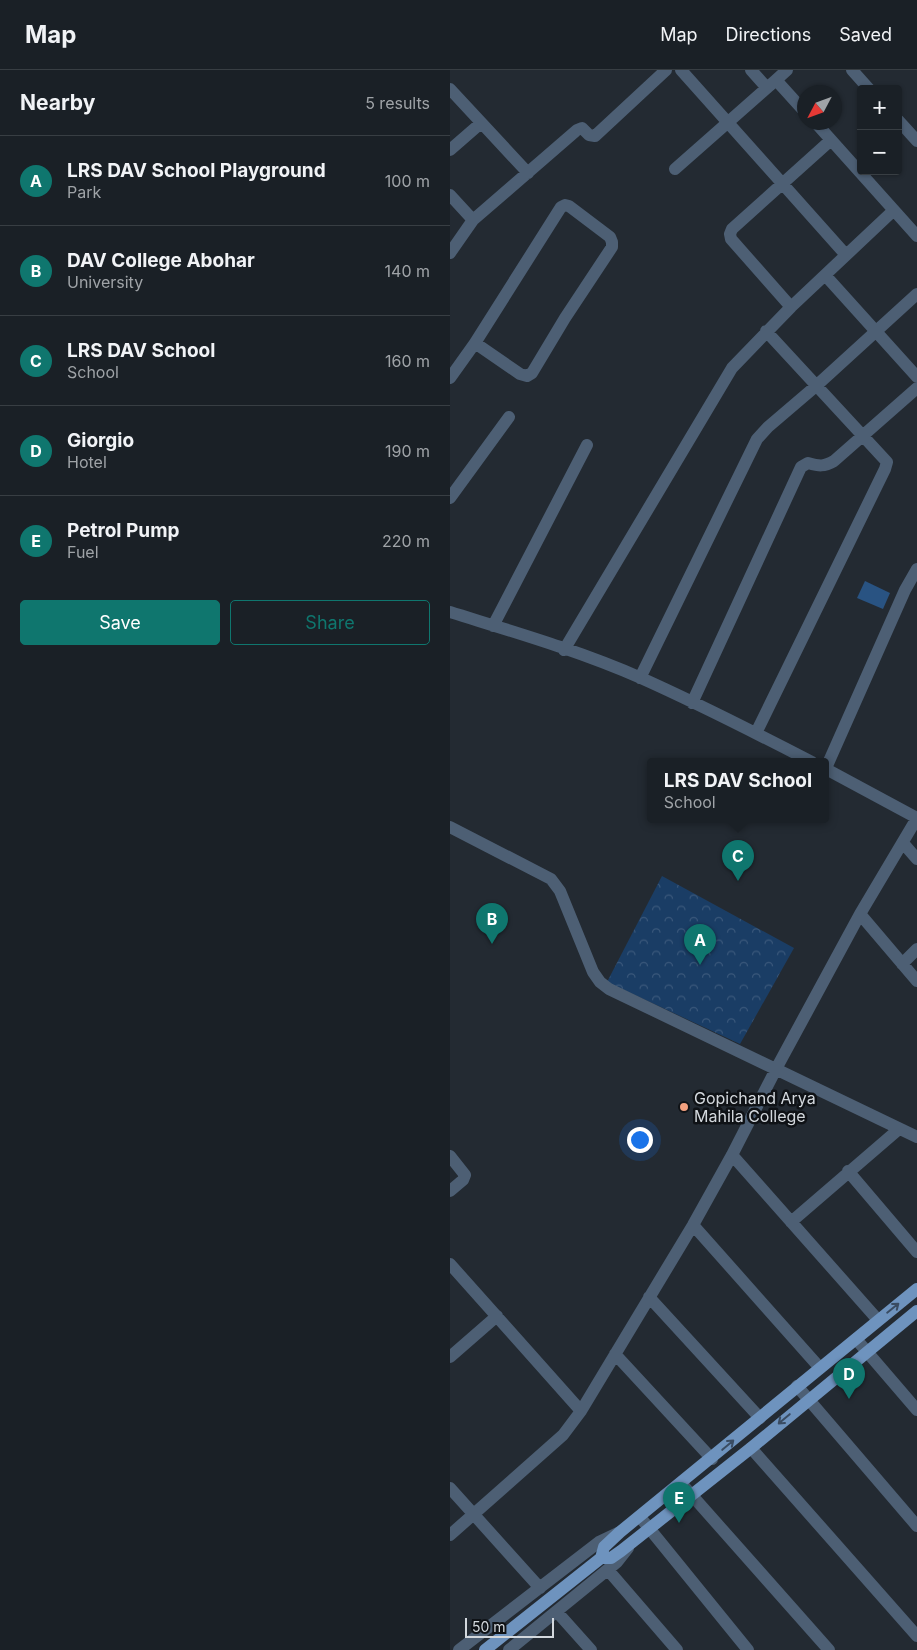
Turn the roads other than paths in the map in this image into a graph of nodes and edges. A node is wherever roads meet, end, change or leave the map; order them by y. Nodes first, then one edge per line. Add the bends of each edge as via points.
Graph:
1 (666, 70) edge
2 (681, 70) edge
3 (752, 70) edge
4 (787, 70) edge
5 (852, 70) edge
6 (772, 84) junction
7 (865, 85) edge
8 (450, 89) edge
9 (797, 105) edge
10 (482, 123) junction
11 (728, 123) junction
12 (902, 124) edge
13 (822, 130) edge
14 (831, 140) junction
15 (917, 141) edge
16 (450, 150) edge
17 (674, 170) dead end
18 (528, 173) junction
19 (782, 183) junction
20 (450, 195) edge
21 (894, 210) junction
22 (473, 220) junction
23 (917, 236) edge
24 (450, 253) edge
25 (846, 255) junction
26 (825, 275) junction
27 (917, 294) edge
28 (791, 307) junction
29 (766, 331) junction
30 (876, 331) junction
31 (475, 343) junction
32 (917, 377) edge
33 (450, 378) edge
34 (816, 386) junction
35 (917, 388) edge
36 (509, 417) dead end
37 (864, 436) junction
38 (587, 445) dead end
39 (452, 491) edge
40 (917, 569) edge
41 (450, 612) edge
42 (493, 626) junction
43 (564, 650) junction
44 (640, 678) junction
45 (692, 703) junction
46 (756, 733) junction
47 (804, 758) edge
48 (829, 762) edge
49 (829, 771) edge
50 (917, 818) edge
51 (450, 827) edge
52 (903, 843) junction
53 (917, 859) edge
54 (860, 914) junction
55 (917, 950) edge
56 (902, 964) junction
57 (917, 981) edge
58 (776, 1069) junction
59 (899, 1129) junction
60 (917, 1137) edge
61 (732, 1155) junction
62 (450, 1156) edge
63 (848, 1171) junction
64 (450, 1191) edge
65 (791, 1222) junction
66 (693, 1225) junction
67 (917, 1252) edge
68 (450, 1264) edge
69 (917, 1290) edge
70 (650, 1297) junction
71 (917, 1311) edge
72 (497, 1316) junction
73 (878, 1320) junction
74 (856, 1339) junction
75 (867, 1352) junction
76 (616, 1354) junction
77 (450, 1357) edge
78 (820, 1368) junction
79 (798, 1386) junction
80 (808, 1399) junction
81 (917, 1410) edge
82 (581, 1412) junction
83 (760, 1418) junction
84 (751, 1448) junction
85 (712, 1458) junction
86 (681, 1483) junction
87 (450, 1488) edge
88 (692, 1495) junction
89 (474, 1514) junction
90 (640, 1517) junction
91 (917, 1526) edge
92 (649, 1528) junction
93 (620, 1532) junction
94 (450, 1536) edge
95 (630, 1543) junction
96 (597, 1561) junction
97 (608, 1570) junction
98 (540, 1588) junction
99 (556, 1612) junction
100 (917, 1636) edge
101 (459, 1650) edge
102 (485, 1650) edge
103 (509, 1650) edge
104 (591, 1650) edge
105 (677, 1650) edge
106 (748, 1650) edge
107 (829, 1650) edge

1 - 18 street via 594,136 579,128
2 - 11 street
3 - 6 street
4 - 6 street
5 - 7 street
6 - 9 street
6 - 11 street
8 - 10 street
10 - 16 street
10 - 18 street
11 - 17 street
11 - 19 street
12 - 15 street
13 - 14 street
14 - 19 street
14 - 21 street
18 - 22 street
19 - 25 street
19 - 28 street via 730,234
20 - 22 street
21 - 23 street
21 - 25 street
22 - 24 street
25 - 26 street
26 - 28 street
26 - 30 street
27 - 30 street
28 - 29 street
29 - 34 street
29 - 43 street via 727,375
30 - 32 street
30 - 34 street
31 - 31 street via 520,374 527,376 532,373 612,246 610,237 569,206 561,207
31 - 33 street
34 - 37 street
34 - 44 street via 757,439
35 - 37 street
36 - 39 street
37 - 45 street via 827,466 808,463 801,467
37 - 46 street via 885,458 887,466
38 - 42 street
40 - 48 street
41 - 42 street
42 - 43 street
43 - 44 street
44 - 45 street
45 - 46 street
46 - 47 street
49 - 50 street
50 - 52 street
51 - 58 street via 551,879 560,891 593,972 609,989
52 - 53 street
52 - 54 street
54 - 56 street
54 - 58 street
55 - 56 street
56 - 57 street
58 - 59 street
58 - 61 street
59 - 60 street
59 - 63 street
61 - 65 street
61 - 66 street
62 - 64 street via 466,1176
63 - 65 street
63 - 67 street
65 - 73 street
66 - 70 street
66 - 78 street
68 - 72 street
73 -> 69 main road
70 - 76 street
70 - 83 street
71 - 75 main road
72 - 77 street
72 - 82 street
73 - 74 main road
74 - 75 street
74 - 78 main road
75 - 80 main road
75 - 81 street
76 - 82 street
76 - 85 street
78 - 79 main road
79 - 80 street
79 - 83 main road
80 -> 84 main road
80 - 91 street
82 - 89 street via 563,1435
85 -> 83 main road
84 - 88 main road
84 - 100 street
85 - 86 main road
86 - 88 street
86 - 90 main road
87 - 89 street
88 - 92 main road
88 - 107 street
89 - 94 street
89 - 98 street
90 - 92 street
90 - 93 main road
92 - 95 main road
92 - 106 street
93 - 96 main road via 604,1547
93 - 98 street via 599,1542
95 - 96 main road via 611,1558
95 - 97 street via 624,1555
96 - 102 main road
97 - 99 street
97 - 105 street
98 - 101 street
99 - 103 street
99 - 104 street

